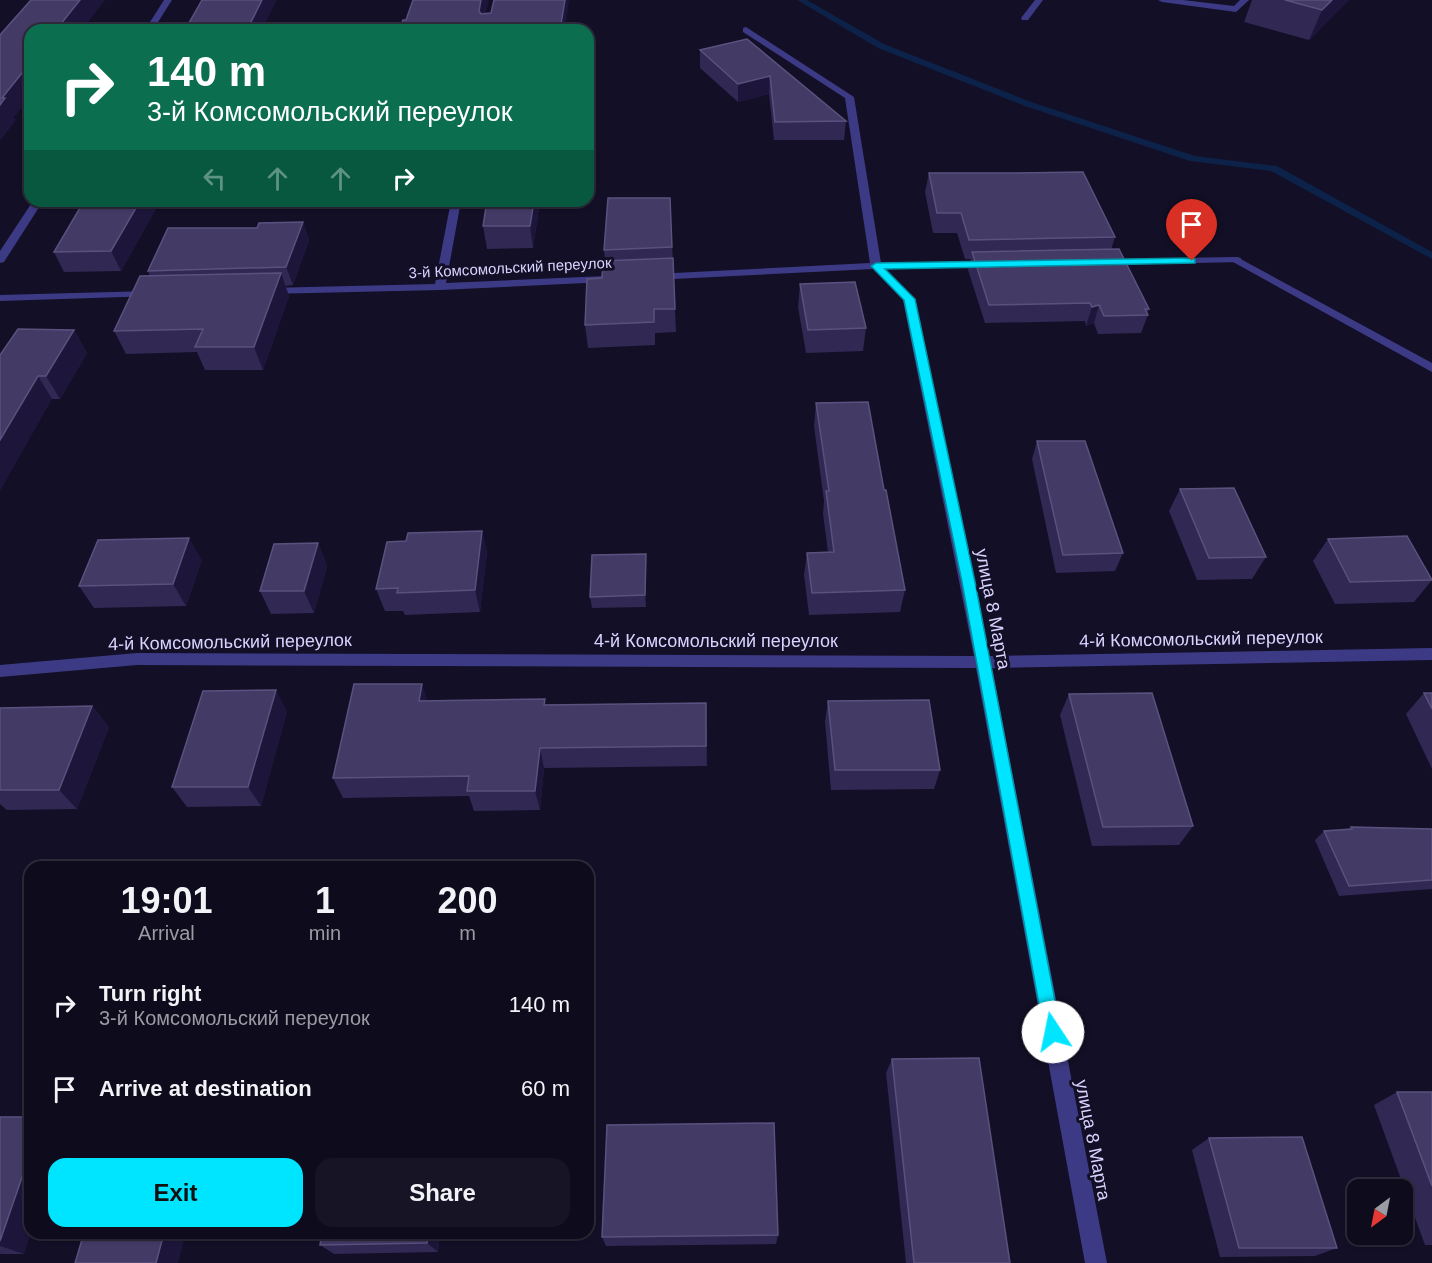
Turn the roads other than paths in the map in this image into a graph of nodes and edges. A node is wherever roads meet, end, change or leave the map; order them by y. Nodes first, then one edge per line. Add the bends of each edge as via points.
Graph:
1 (168, 0) edge
2 (1040, 0) edge
3 (1162, 0) edge
4 (1245, 0) edge
5 (1025, 18) dead end
6 (153, 24) edge
7 (746, 30) dead end
8 (34, 207) edge
9 (455, 207) edge
10 (0, 260) edge
11 (1097, 262) edge
12 (1004, 264) edge
13 (876, 266) junction
14 (640, 277) edge
15 (617, 278) edge
16 (440, 287) junction
17 (250, 292) edge
18 (166, 294) edge
19 (0, 298) edge
20 (1432, 368) edge
21 (1432, 654) edge
22 (983, 662) junction
23 (0, 671) edge
24 (1096, 1263) edge

1 - 6 street
2 - 5 street
3 - 4 street via 1236,9
7 - 13 street via 849,97
8 - 10 street
9 - 16 street
11 - 20 street via 1237,260
12 - 13 street
13 - 14 street
13 - 22 street, улица 8 Марта via 909,299
15 - 16 street, 3-й Комсомольский переулок
16 - 17 street, 3-й Комсомольский переулок
18 - 19 street
21 - 22 street, 4-й Комсомольский переулок
22 - 23 street, 4-й Комсомольский переулок via 137,659
22 - 24 street, улица 8 Марта

